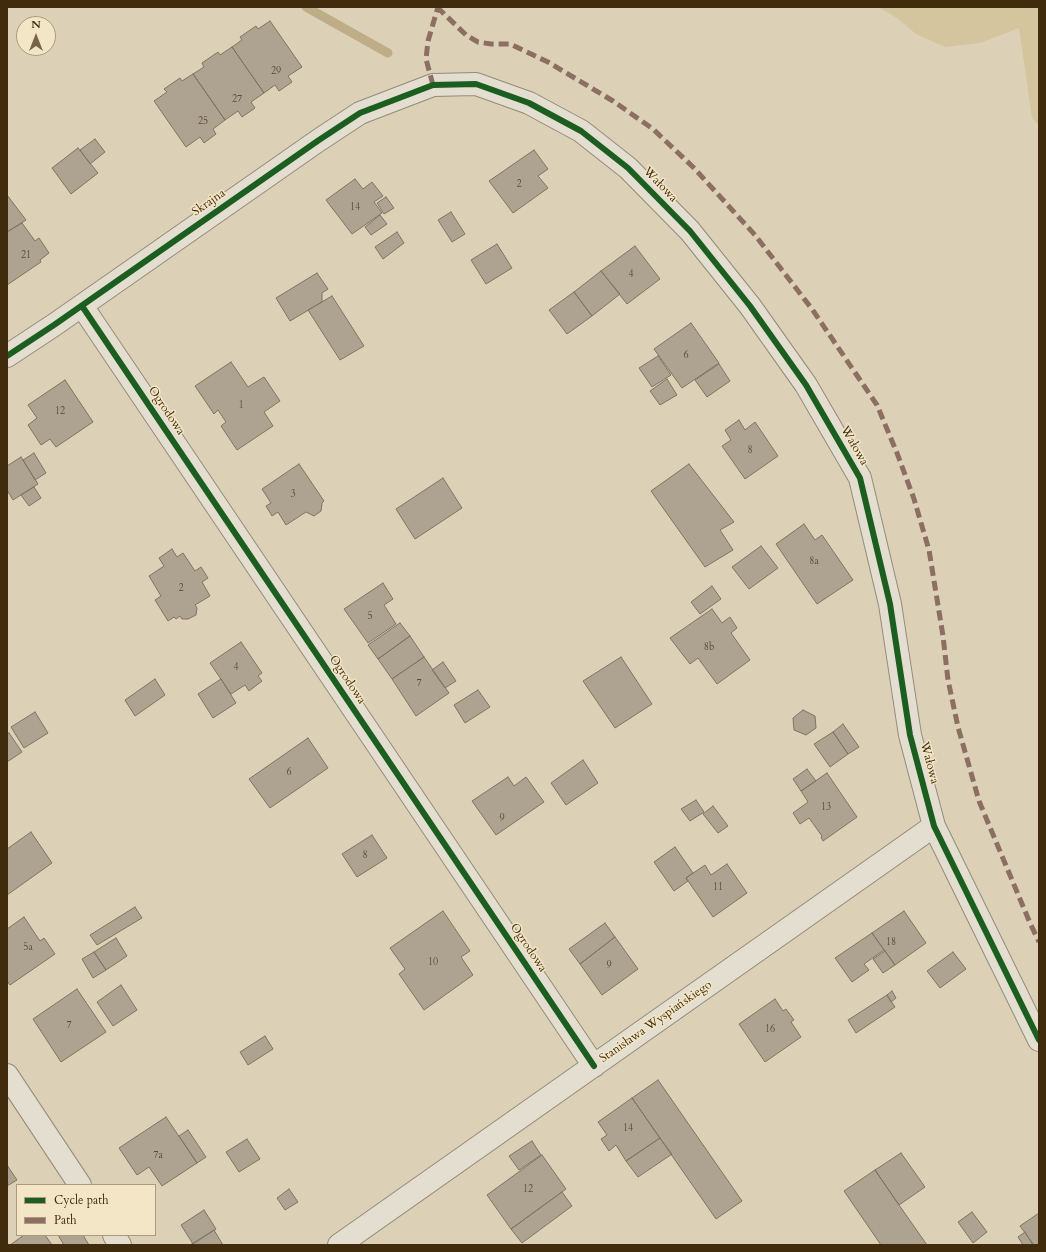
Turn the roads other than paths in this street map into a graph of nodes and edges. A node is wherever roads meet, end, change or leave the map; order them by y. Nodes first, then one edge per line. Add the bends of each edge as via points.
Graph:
1 (433, 85) joint
2 (82, 306) junction
3 (7, 356) edge
4 (934, 826) junction
5 (1039, 1040) edge
6 (594, 1066) junction
7 (7, 1075) edge
8 (79, 1184) edge
9 (115, 1236) edge
10 (120, 1245) edge
11 (340, 1245) edge

1 - 2 street, Skrajna via 360,113
1 - 4 street, Wałowa via 476,84 529,103 581,131 628,168 690,231 750,306 806,385 860,478 890,604 910,735
2 - 3 street, Skrajna
2 - 6 street, Ogrodowa
4 - 5 street, Wałowa
4 - 6 street, Stanisława Wyspiańskiego
6 - 11 street, Stanisława Wyspiańskiego
7 - 8 street
9 - 10 street

